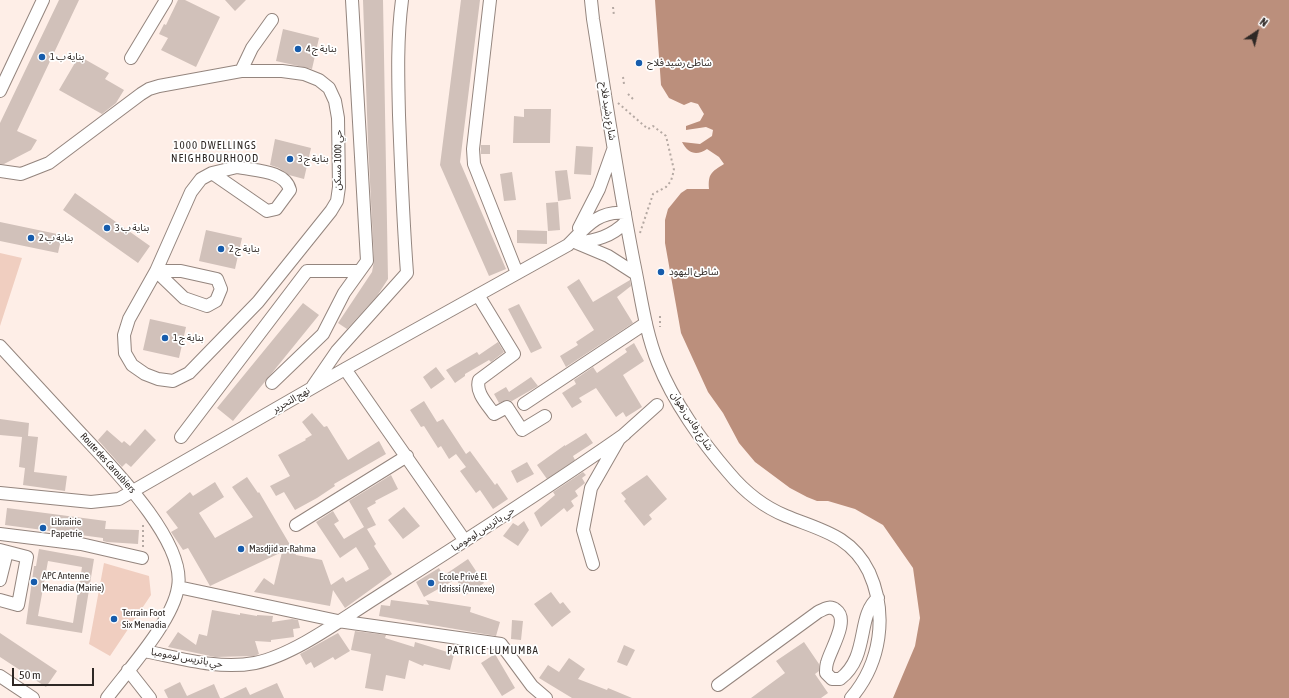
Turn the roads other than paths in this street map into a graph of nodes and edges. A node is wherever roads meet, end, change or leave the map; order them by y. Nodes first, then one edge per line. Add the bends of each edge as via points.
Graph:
1 (43, 0) edge
2 (166, 0) edge
3 (352, 0) edge
4 (402, 0) edge
5 (490, 0) edge
6 (591, 0) edge
7 (272, 20) dead end
8 (131, 58) dead end
9 (240, 71) junction
10 (0, 91) edge
11 (614, 149) junction
12 (0, 171) edge
13 (212, 173) junction
14 (625, 218) junction
15 (573, 242) junction
16 (156, 271) junction
17 (359, 271) junction
18 (518, 273) junction
19 (636, 274) junction
20 (478, 295) junction
21 (646, 323) junction
22 (0, 346) edge
23 (345, 369) junction
24 (272, 383) dead end
25 (312, 388) junction
26 (524, 404) dead end
27 (657, 405) dead end
28 (546, 416) dead end
29 (625, 434) junction
30 (181, 437) dead end
31 (407, 456) junction
32 (134, 490) junction
33 (0, 493) edge
34 (296, 525) dead end
35 (0, 534) edge
36 (465, 541) junction
37 (4, 551) edge
38 (142, 558) road end
39 (593, 564) dead end
40 (0, 580) edge
41 (178, 587) junction
42 (878, 598) junction
43 (0, 600) edge
44 (338, 621) junction
45 (144, 651) junction
46 (128, 670) junction
47 (0, 676) edge
48 (718, 684) dead end
49 (33, 698) edge
50 (107, 698) edge
51 (150, 698) edge
52 (546, 698) edge
53 (850, 698) edge

1 - 10 street
2 - 8 street
3 - 17 street via 367,261
4 - 25 street via 398,29 399,100 407,273 337,351
5 - 18 street via 473,149 474,164
6 - 11 street, شارع رشيد فلاح
7 - 9 street via 252,48
9 - 12 street, حي 1000 مسكن via 149,89 49,163 21,174
9 - 16 street, حي 1000 مسكن via 304,74 319,80 329,88 335,101 338,118 339,187 336,201 321,224 258,302 189,372 173,380 158,379 145,374 132,365 125,353 124,335 129,319
11 - 14 street, شارع رشيد فلاح
11 - 15 street via 599,188
13 - 13 street, حي 1000 مسكن via 267,211 276,210 290,190 288,182 280,176 237,167
13 - 16 street, حي 1000 مسكن via 201,179 191,192
14 - 15 street, نهج التحرير via 613,233 605,237
14 - 15 street, نهج التحرير via 610,213 597,218
14 - 19 street, شارع رفاس زهوان
15 - 18 street, نهج التحرير
15 - 19 street via 608,256
16 - 16 street via 184,298 207,306 216,301 221,289 217,279 181,271
17 - 24 street via 344,293 323,334
17 - 30 street via 307,272
18 - 20 street, نهج التحرير
19 - 21 street, شارع رفاس زهوان
20 - 23 street, نهج التحرير
20 - 28 street via 514,354 479,380 478,391 494,414 507,407 522,430
21 - 26 street
21 - 42 street, شارع رفاس زهوان via 654,353 667,383 699,434 730,474 752,496 785,516 842,539 854,550 869,572
22 - 32 street, Route des Caroubiers
23 - 25 street, نهج التحرير
23 - 31 street
25 - 32 street, نهج التحرير
27 - 29 street, حي باتريس لومومبا
29 - 36 street, حي باتريس لومومبا
29 - 39 street, حي باتريس لومومبا via 619,439 591,488 584,530
31 - 34 street
31 - 36 street
32 - 33 street, نهج التحرير via 119,499 91,502
32 - 41 street, Route des Caroubiers via 175,557 179,571
35 - 38 street via 81,544
36 - 44 street, حي باتريس لومومبا
37 - 40 street
37 - 43 street via 27,557 18,605
41 - 44 street
41 - 45 street, Route des Caroubiers via 174,602
42 - 48 street via 870,606 858,657 848,673 840,679 832,679 826,673 842,620 838,611 827,608
42 - 53 street, شارع رفاس زهوان via 880,623 874,659 863,682
44 - 45 street, حي باتريس لومومبا via 273,658 245,665 215,665
44 - 52 street via 501,644 532,686
45 - 46 street, Route des Caroubiers
46 - 50 street, Route des Caroubiers
46 - 51 street
47 - 49 street

